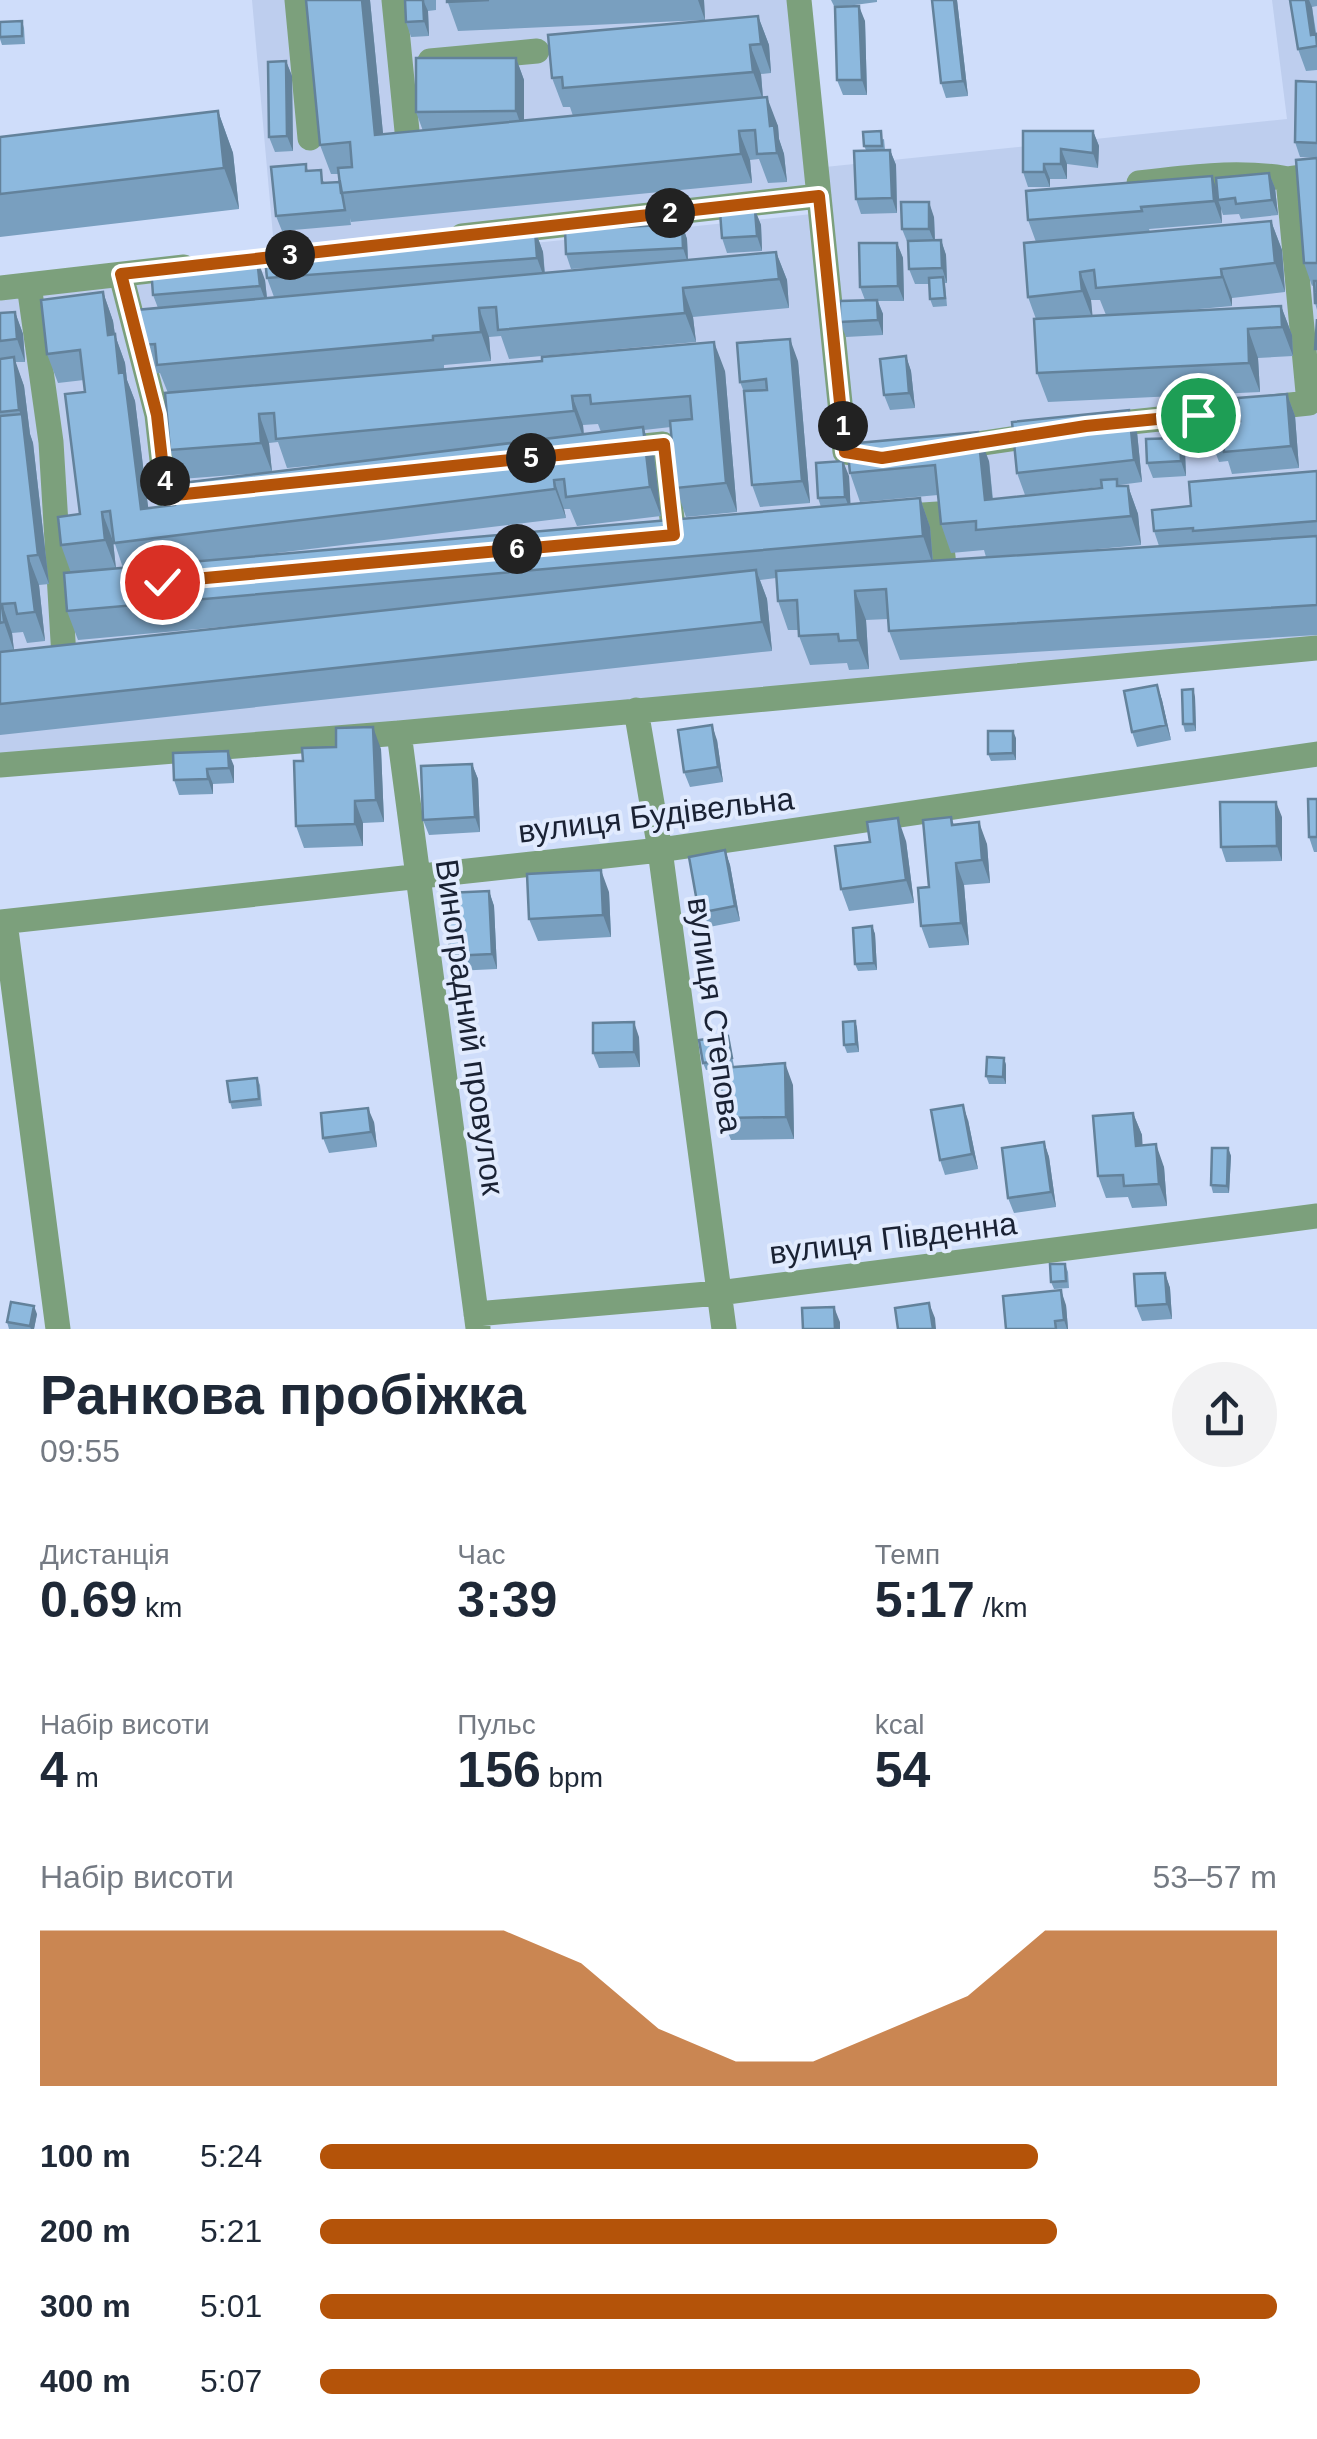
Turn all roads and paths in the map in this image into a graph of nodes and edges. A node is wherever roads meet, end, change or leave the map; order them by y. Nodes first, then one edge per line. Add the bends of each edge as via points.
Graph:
1 (297, 0) edge
2 (394, 0) edge
3 (799, 0) edge
4 (537, 51) dead end
5 (400, 64) junction
6 (310, 138) dead end
7 (453, 146) edge
8 (1317, 174) edge
9 (1288, 178) junction
10 (1106, 188) edge
11 (819, 196) junction
12 (431, 240) edge
13 (218, 264) edge
14 (121, 274) junction
15 (30, 285) junction
16 (0, 288) edge
17 (1304, 318) junction
18 (1268, 321) edge
19 (934, 451) edge
20 (584, 453) edge
21 (899, 456) edge
22 (226, 490) edge
23 (859, 519) edge
24 (673, 535) edge
25 (912, 576) edge
26 (1317, 648) edge
27 (103, 653) edge
28 (636, 710) junction
29 (399, 733) junction
30 (1317, 754) edge
31 (0, 765) edge
32 (660, 850) junction
33 (416, 877) junction
34 (3, 922) edge
35 (1317, 1216) edge
36 (719, 1293) junction
37 (477, 1321) edge
38 (58, 1329) edge
39 (724, 1329) edge

1 - 6 street
2 - 5 street
3 - 11 street
4 - 5 street
5 - 7 street via 408,141 420,148
8 - 9 street
9 - 10 street via 1204,175
9 - 17 street
11 - 12 street
11 - 21 street via 845,452
13 - 14 street
14 - 15 street
14 - 22 street via 166,414 166,496
15 - 16 street
15 - 27 street via 70,590 64,657
17 - 18 street
17 - 19 street via 1309,403 1086,426
20 - 24 street via 664,444
23 - 25 street via 938,514 953,573
26 - 28 street
28 - 29 street
28 - 32 street, вулиця Степова
29 - 31 street
29 - 33 street, Виноградний провулок
30 - 32 street, вулиця Будівельна
32 - 33 street, вулиця Будівельна
32 - 36 street, вулиця Степова
33 - 34 street, вулиця Будівельна
33 - 37 street, Виноградний провулок
34 - 38 street
35 - 36 street, вулиця Південна
36 - 37 street, вулиця Південна
36 - 39 street, вулиця Степова

